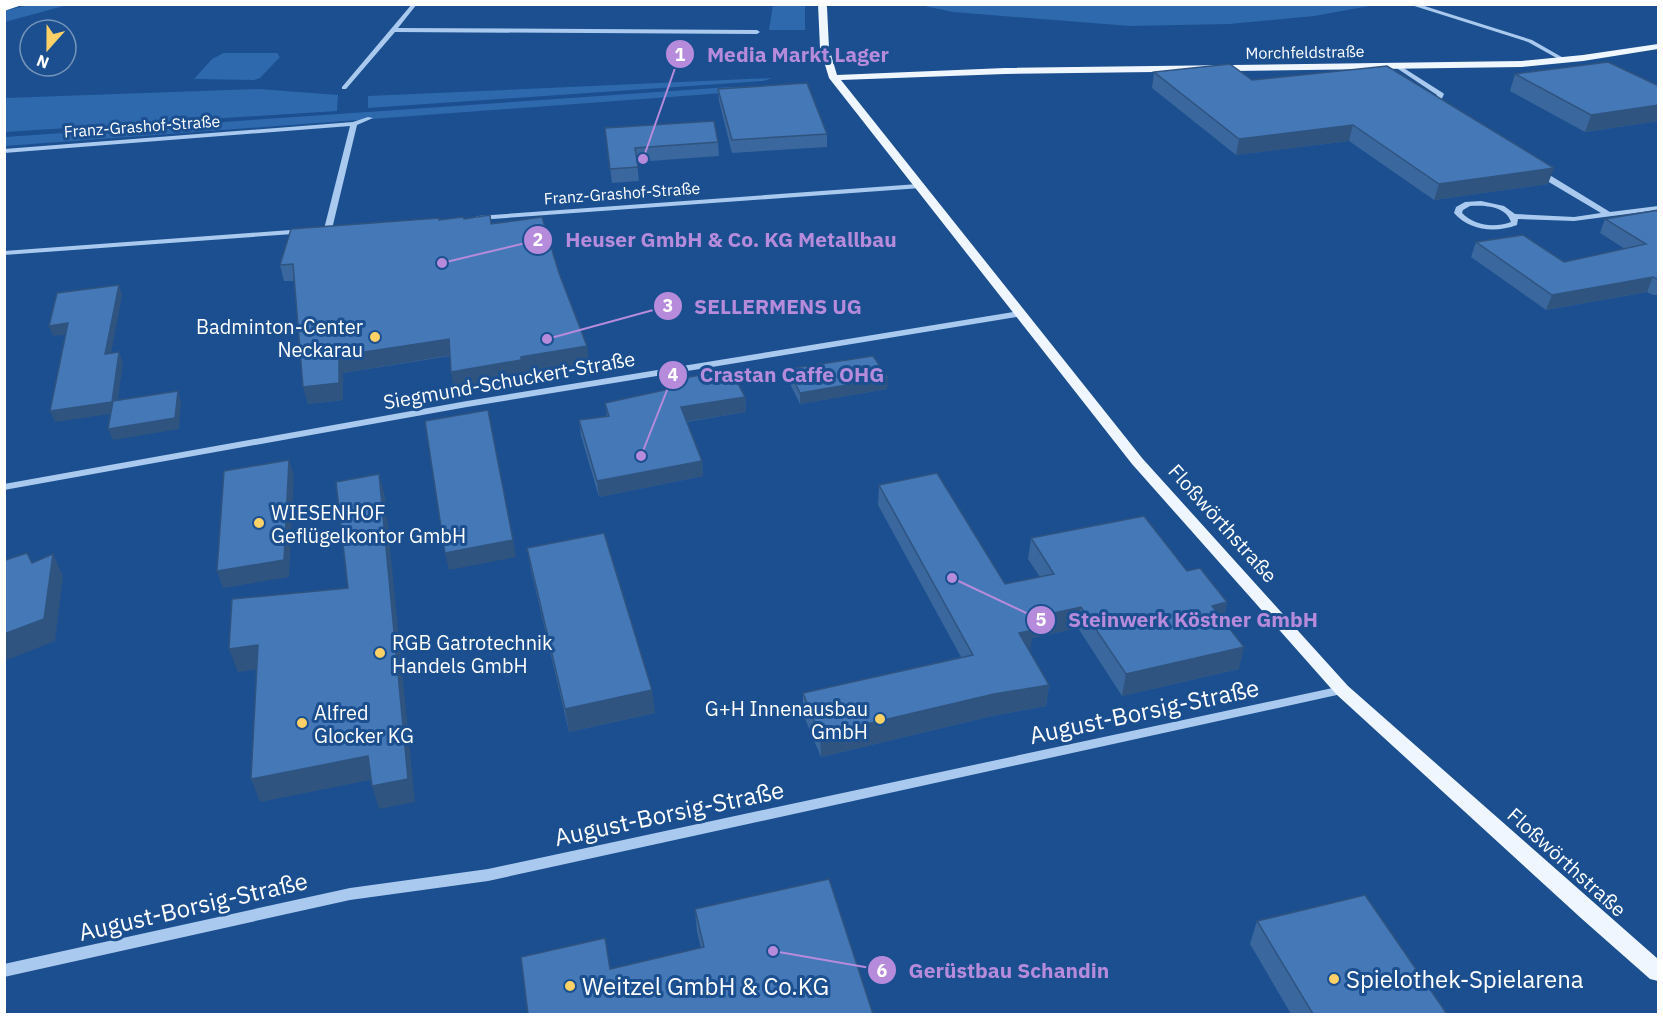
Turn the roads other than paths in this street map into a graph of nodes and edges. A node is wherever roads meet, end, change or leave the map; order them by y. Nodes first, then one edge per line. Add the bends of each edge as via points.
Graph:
1 (16, 4) edge
2 (415, 4) edge
3 (822, 4) edge
4 (1410, 4) edge
5 (4, 8) edge
6 (393, 30) junction
7 (757, 32) dead end
8 (1659, 46) edge
9 (1564, 60) junction
10 (1397, 66) junction
11 (950, 74) junction
12 (834, 78) junction
13 (344, 88) dead end
14 (842, 89) junction
15 (1443, 113) edge
16 (370, 118) dead end
17 (354, 124) junction
18 (4, 151) edge
19 (1535, 170) edge
20 (918, 186) junction
21 (1659, 208) edge
22 (1609, 214) junction
23 (1514, 216) junction
24 (468, 219) edge
25 (340, 228) edge
26 (328, 229) junction
27 (4, 253) edge
28 (1020, 314) junction
29 (4, 487) edge
30 (1342, 690) junction
31 (4, 971) edge
32 (1659, 972) edge

1 - 5 highway
2 - 6 street
3 - 12 main road, Floßwörthstraße via 829,71
4 - 9 street via 1530,41
6 - 7 street via 702,35
6 - 13 street
8 - 9 main road, Morchfeldstraße
9 - 10 main road, Morchfeldstraße
10 - 11 main road, Morchfeldstraße
10 - 15 street via 1441,94 1434,107
11 - 12 main road, Morchfeldstraße
11 - 14 main road, Morchfeldstraße
12 - 14 main road, Floßwörthstraße
14 - 20 main road, Floßwörthstraße
16 - 17 street, Franz-Grashof-Straße
17 - 18 street, Franz-Grashof-Straße
17 - 26 street
19 - 22 street
20 - 24 street, Franz-Grashof-Straße
20 - 28 main road, Floßwörthstraße
21 - 22 street
22 - 23 street via 1559,220
23 - 23 street via 1503,208 1485,204 1468,204 1458,210 1467,221 1493,227 1514,223
25 - 26 street
26 - 27 street
28 - 29 street, Siegmund-Schuckert-Straße via 467,404
28 - 30 main road, Floßwörthstraße via 1148,474
30 - 31 street, August-Borsig-Straße via 488,875 350,894
30 - 32 main road, Floßwörthstraße

